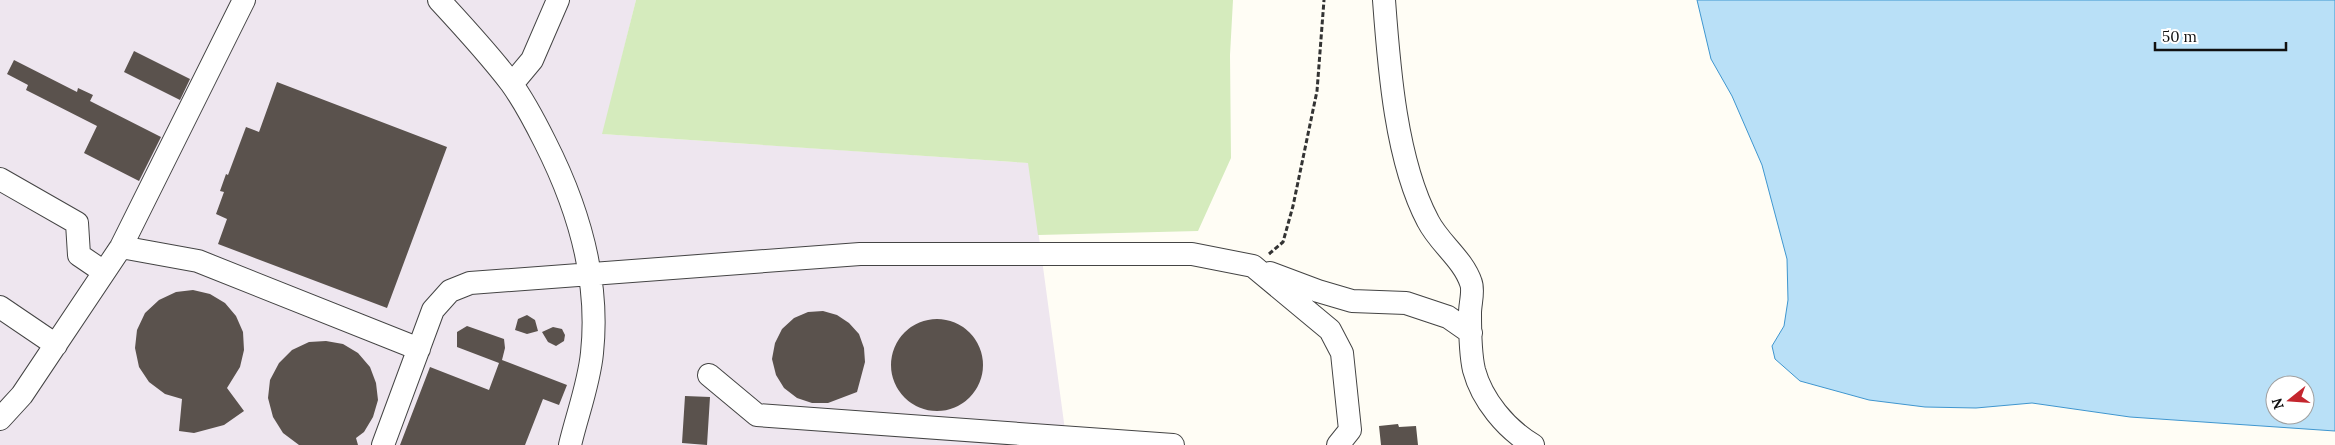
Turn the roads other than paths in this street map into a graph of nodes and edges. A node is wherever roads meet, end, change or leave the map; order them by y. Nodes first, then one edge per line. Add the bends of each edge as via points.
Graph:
1 (244, 0) edge
2 (439, 0) edge
3 (558, 0) edge
4 (1384, 0) edge
5 (512, 84) junction
6 (0, 179) edge
7 (121, 247) junction
8 (1253, 266) junction
9 (104, 272) junction
10 (590, 273) junction
11 (0, 307) edge
12 (1471, 332) junction
13 (56, 345) junction
14 (418, 348) junction
15 (709, 375) dead end
16 (0, 419) edge
17 (383, 445) edge
18 (570, 445) edge
19 (1173, 445) edge
20 (1338, 445) edge
21 (1533, 445) edge

1 - 7 lane
2 - 5 lane
3 - 5 lane via 532,60
4 - 12 lane via 1397,114 1407,165 1428,222 1472,284
5 - 10 lane via 563,178 576,212
6 - 9 lane via 77,223 79,255
7 - 9 lane
7 - 14 lane via 198,261
8 - 10 lane via 1192,254 860,254
8 - 12 lane via 1352,301 1406,303 1448,317
8 - 20 lane via 1330,330 1342,353 1350,430
9 - 13 lane
10 - 14 lane via 470,283 450,292 433,310
10 - 18 lane via 594,313 592,355
11 - 13 lane
12 - 21 lane via 1474,370 1491,408 1520,438
13 - 16 lane via 22,395
14 - 17 lane
15 - 19 lane via 757,415

